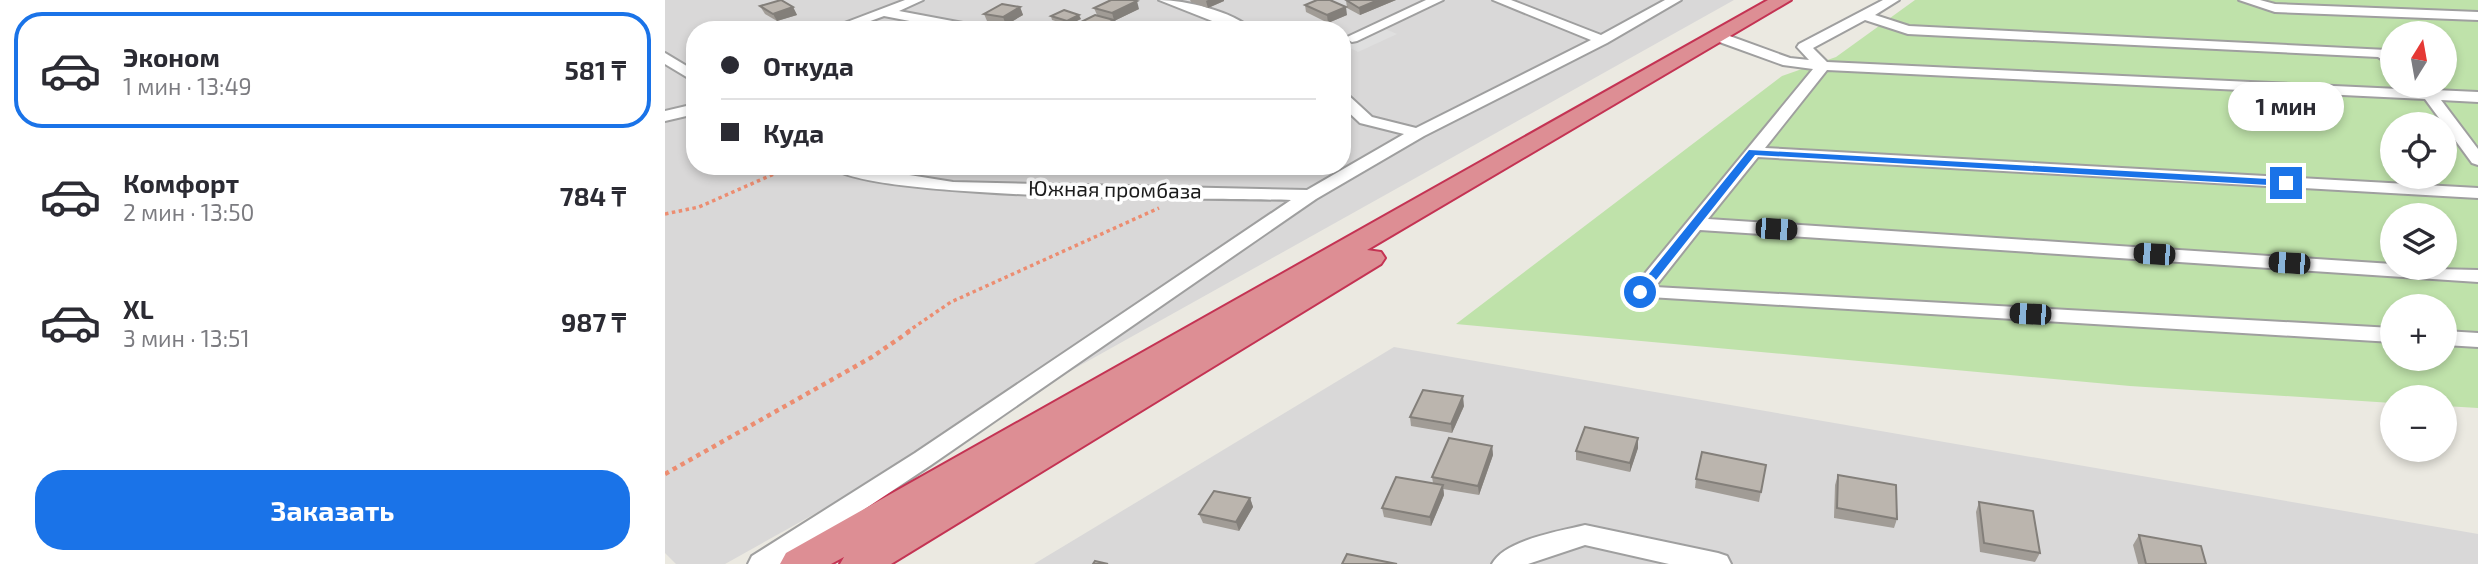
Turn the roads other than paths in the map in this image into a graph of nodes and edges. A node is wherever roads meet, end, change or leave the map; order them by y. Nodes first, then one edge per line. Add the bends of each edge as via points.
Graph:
1 (917, 0) edge
2 (1165, 0) edge
3 (1437, 0) edge
4 (1499, 0) edge
5 (1675, 0) edge
6 (1782, 0) edge
7 (1803, 0) edge
8 (1893, 0) edge
9 (2245, 0) edge
10 (883, 12) junction
11 (1863, 15) junction
12 (2478, 16) edge
13 (858, 21) edge
14 (931, 21) edge
15 (1227, 21) edge
16 (1352, 38) dead end
17 (1726, 39) junction
18 (1602, 40) junction
19 (2380, 53) edge
20 (668, 62) edge
21 (1822, 66) junction
22 (686, 73) edge
23 (2380, 89) edge
24 (2457, 95) edge
25 (2478, 97) edge
26 (2432, 98) edge
27 (1351, 106) edge
28 (686, 110) edge
29 (665, 116) edge
30 (1351, 116) edge
31 (1366, 120) junction
32 (1418, 133) junction
33 (1752, 152) junction
34 (2478, 160) edge
35 (1351, 171) edge
36 (873, 175) edge
37 (1345, 175) edge
38 (2478, 193) edge
39 (1310, 195) junction
40 (1695, 223) junction
41 (2478, 276) edge
42 (2380, 334) edge
43 (2457, 339) edge
44 (2478, 340) edge
45 (761, 564) edge
46 (799, 564) edge
47 (859, 564) edge
48 (1505, 564) edge
49 (1718, 564) edge

1 - 10 street
2 - 15 street
3 - 16 street
4 - 18 street
5 - 18 street
6 - 17 highway
7 - 17 highway
8 - 11 street
9 - 12 street via 2275,8
10 - 13 street
10 - 14 street
11 - 19 street via 1908,30
11 - 21 street via 1804,47
17 - 21 street via 1788,62
17 - 46 highway
17 - 47 highway
18 - 32 street
20 - 22 street
21 - 23 street
21 - 33 street
24 - 25 street
26 - 34 street
27 - 31 street
28 - 29 street
30 - 31 street
31 - 32 street
32 - 35 street
33 - 38 street
33 - 40 street
36 - 39 street, Южная промбаза via 953,187
37 - 39 street
39 - 45 street
40 - 41 street
40 - 42 street via 1640,292
43 - 44 street
48 - 49 street via 1528,551 1585,536

